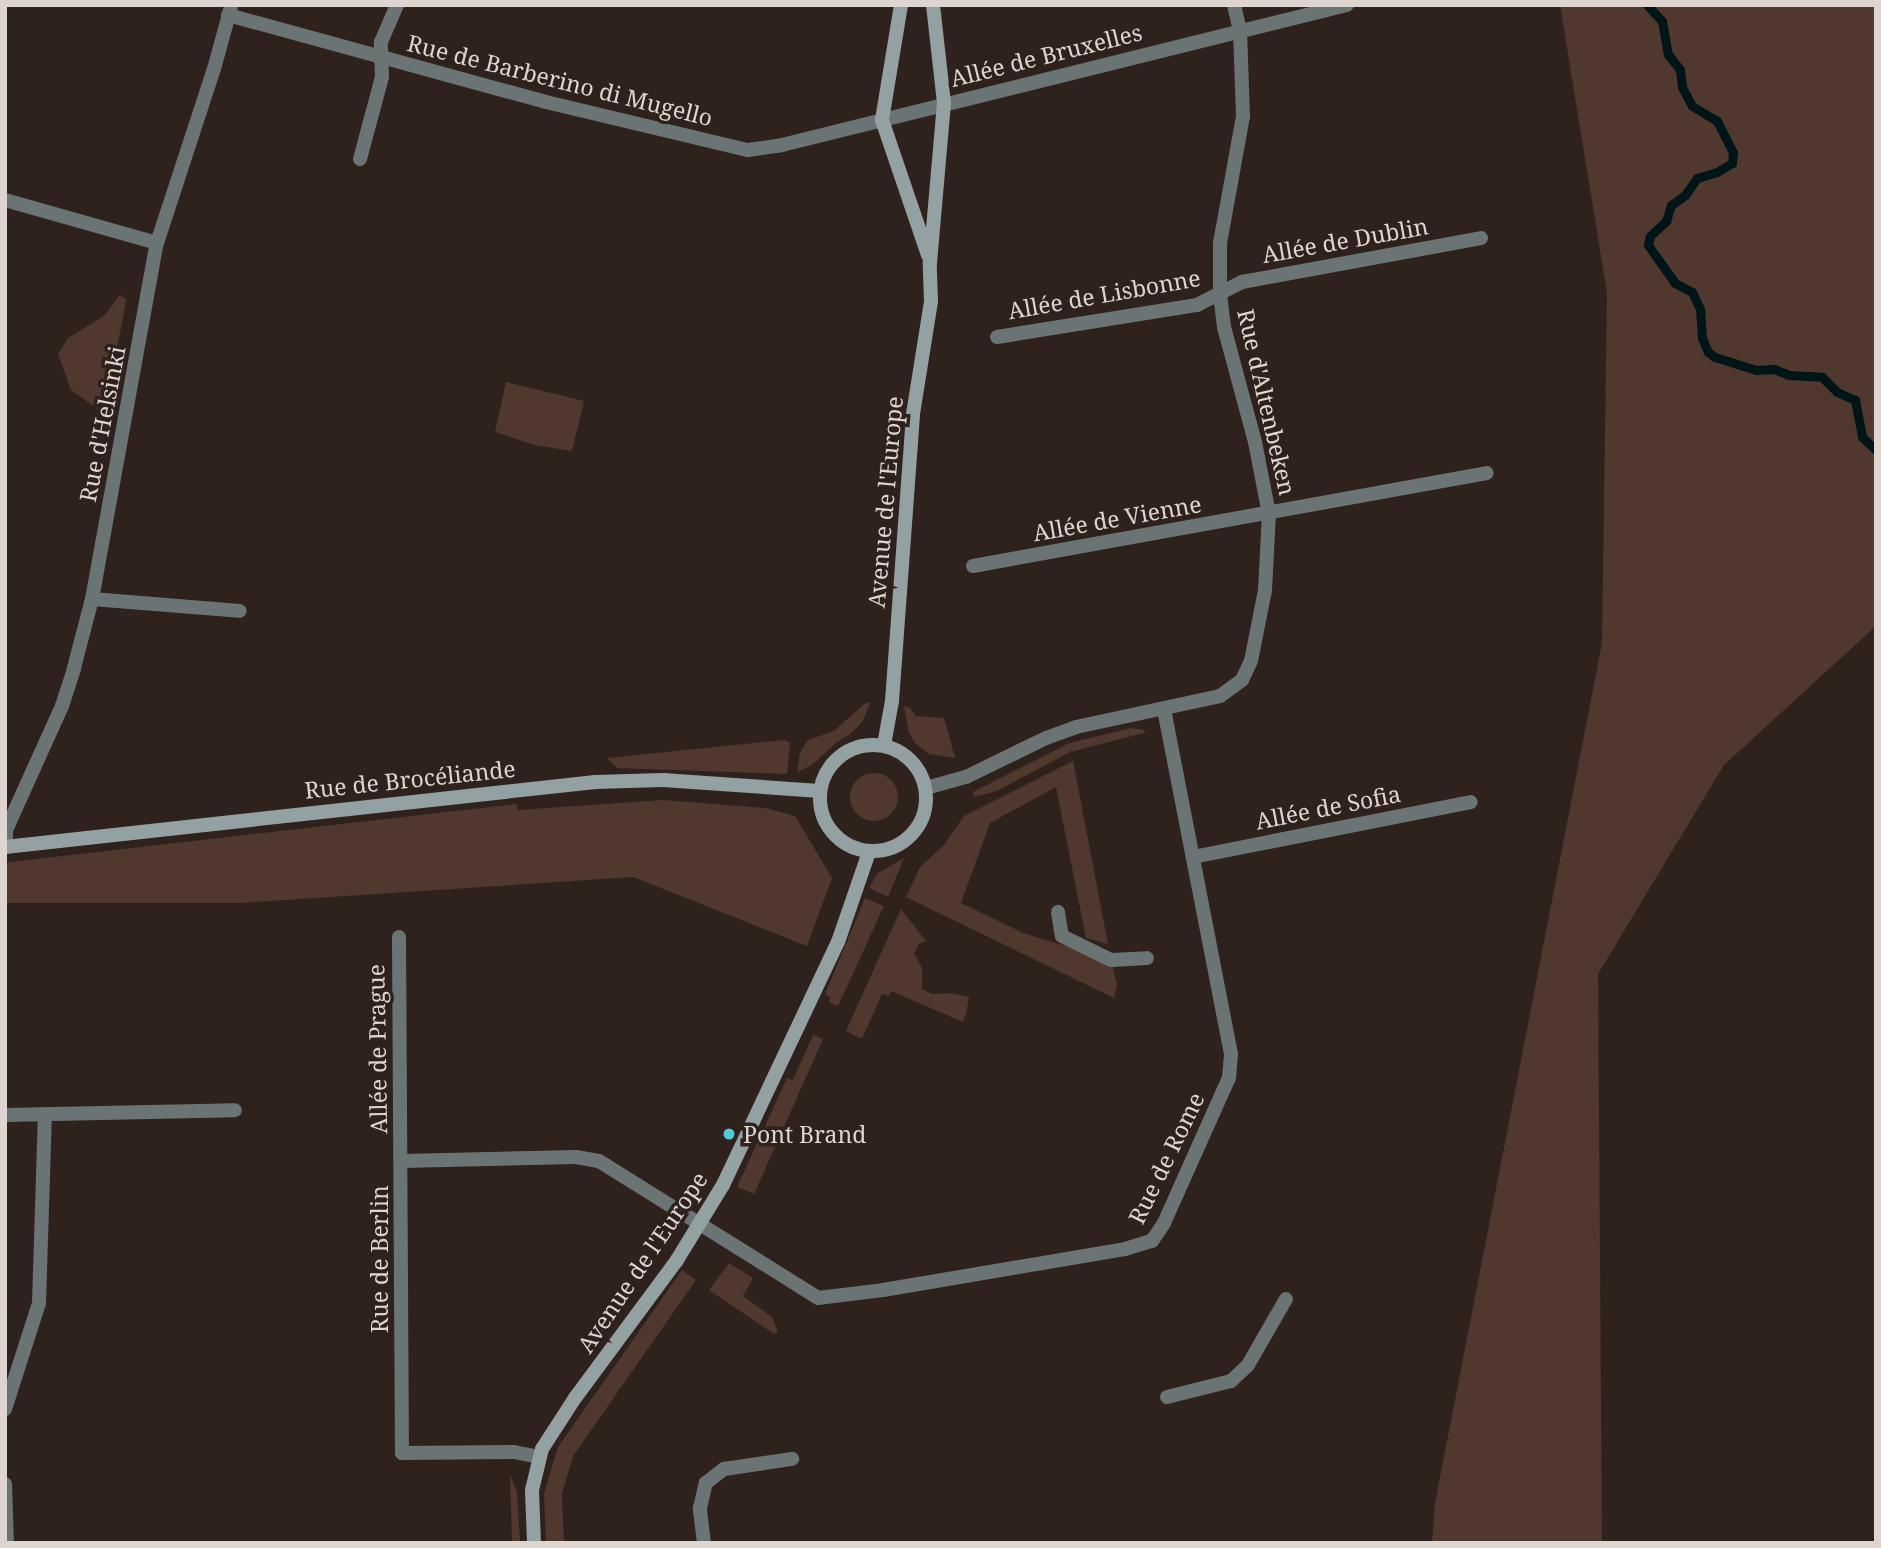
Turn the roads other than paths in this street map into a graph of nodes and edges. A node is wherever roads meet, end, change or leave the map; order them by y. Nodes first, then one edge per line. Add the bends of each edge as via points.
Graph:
1 (397, 5) edge
2 (901, 5) edge
3 (933, 5) edge
4 (1234, 5) edge
5 (1347, 5) edge
6 (230, 10) edge
7 (1240, 31) junction
8 (381, 58) junction
9 (944, 103) junction
10 (882, 120) junction
11 (360, 159) dead end
12 (5, 201) edge
13 (1481, 238) dead end
14 (157, 243) junction
15 (930, 263) junction
16 (1220, 295) junction
17 (997, 337) dead end
18 (1487, 473) dead end
19 (1269, 514) junction
20 (973, 566) dead end
21 (92, 599) junction
22 (240, 611) dead end
23 (1164, 709) junction
24 (884, 745) junction
25 (926, 788) junction
26 (820, 791) junction
27 (1471, 802) dead end
28 (5, 847) edge
29 (869, 852) junction
30 (1193, 857) junction
31 (1058, 912) dead end
32 (399, 936) dead end
33 (1147, 958) dead end
34 (235, 1110) dead end
35 (5, 1115) edge
36 (45, 1115) junction
37 (402, 1161) junction
38 (701, 1223) junction
39 (1286, 1299) dead end
40 (1167, 1397) dead end
41 (5, 1409) edge
42 (538, 1457) junction
43 (792, 1459) dead end
44 (5, 1484) edge
45 (7, 1543) edge
46 (534, 1543) edge
47 (704, 1543) edge

1 - 8 street via 380,42
2 - 10 street, Avenue de l'Europe
3 - 9 street, Avenue de l'Europe
4 - 7 street, Rue d'Altenbeken
5 - 7 street, Allée de Bruxelles
6 - 8 street, Rue de Barberino di Mugello
6 - 14 street, Rue d'Helsinki
7 - 9 street, Allée de Bruxelles
7 - 16 street, Rue d'Altenbeken via 1243,116 1220,243
8 - 10 street, Rue de Barberino di Mugello via 748,150
8 - 11 street via 382,77
9 - 10 street
9 - 15 street, Avenue de l'Europe
10 - 15 street, Avenue de l'Europe
12 - 14 street
13 - 16 street, Allée de Dublin via 1242,282
14 - 21 street, Rue d'Helsinki
15 - 24 street, Avenue de l'Europe via 931,301 913,414 892,701
16 - 17 street, Allée de Lisbonne via 1197,305
16 - 19 street, Rue d'Altenbeken
18 - 19 street, Allée de Vienne
19 - 20 street, Allée de Vienne
19 - 23 street, Rue d'Altenbeken via 1265,590 1247,671 1235,687 1220,696
21 - 22 street
21 - 28 street, Rue d'Helsinki via 67,692 9,823
23 - 25 street, Rue d'Altenbeken via 1061,732 966,776
23 - 30 street, Rue de Rome
24 - 25 street via 903,753 918,768
24 - 26 street via 862,746 842,754 827,770
25 - 29 street via 927,802 917,830 889,850
26 - 28 street, Rue de Brocéliande via 663,780 595,782
26 - 29 street via 826,825 852,848
27 - 30 street, Allée de Sofia
29 - 38 street, Avenue de l'Europe via 838,942
30 - 38 street, Rue de Rome via 1231,1054 1229,1078 1152,1241 1098,1254 818,1298
31 - 33 street via 1062,936 1111,960
32 - 37 street, Allée de Prague
34 - 36 street
35 - 36 street
36 - 41 street via 39,1303
37 - 38 street, Rue de Berlin via 576,1157 599,1161
37 - 42 street, Rue de Berlin via 402,1453 514,1452
38 - 42 street, Avenue de l'Europe
39 - 40 street via 1248,1365 1231,1381
42 - 46 street, Avenue de l'Europe via 532,1490
43 - 47 street via 724,1469 706,1483 700,1508
44 - 45 street

